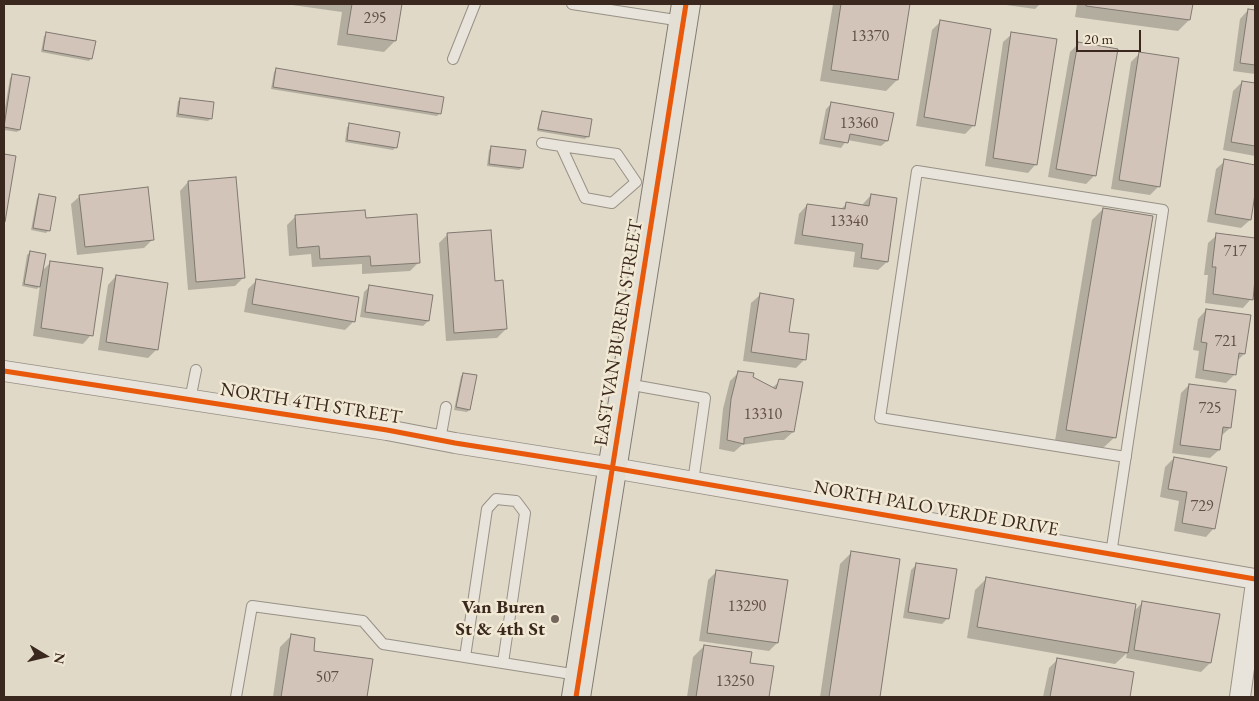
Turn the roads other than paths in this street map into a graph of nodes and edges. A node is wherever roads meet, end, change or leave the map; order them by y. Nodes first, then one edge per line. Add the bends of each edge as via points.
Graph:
1 (475, 4) edge
2 (572, 4) edge
3 (684, 12) edge
4 (453, 60) dead end
5 (542, 143) dead end
6 (561, 146) junction
7 (647, 183) junction
8 (196, 370) dead end
9 (4, 371) edge
10 (626, 384) junction
11 (190, 400) junction
12 (446, 407) dead end
13 (440, 440) junction
14 (1126, 457) junction
15 (612, 468) junction
16 (693, 482) junction
17 (1111, 554) junction
18 (1255, 579) edge
19 (1255, 590) edge
20 (465, 657) junction
21 (503, 663) junction
22 (577, 686) edge
23 (236, 697) edge
24 (1240, 697) edge

1 - 4 lane
2 - 3 lane
3 - 7 main road, EAST VAN BUREN STREET
5 - 6 lane
6 - 7 lane via 617,154
6 - 7 lane via 586,198 612,202
7 - 10 main road, EAST VAN BUREN STREET
8 - 11 lane
9 - 11 street, NORTH 4TH STREET
10 - 15 main road, EAST VAN BUREN STREET
10 - 16 lane via 705,398
11 - 13 street, NORTH 4TH STREET
12 - 13 lane
13 - 15 street, NORTH 4TH STREET
14 - 14 lane via 1163,210 917,171 880,418
14 - 17 lane
15 - 16 street, NORTH PALO VERDE DRIVE
15 - 22 main road, EAST VAN BUREN STREET
16 - 17 street, NORTH PALO VERDE DRIVE
17 - 18 street, NORTH PALO VERDE DRIVE
19 - 24 street
20 - 21 lane
20 - 21 lane via 487,509 496,499 516,501 525,513
20 - 23 lane via 383,644 363,621 252,606
21 - 22 lane

